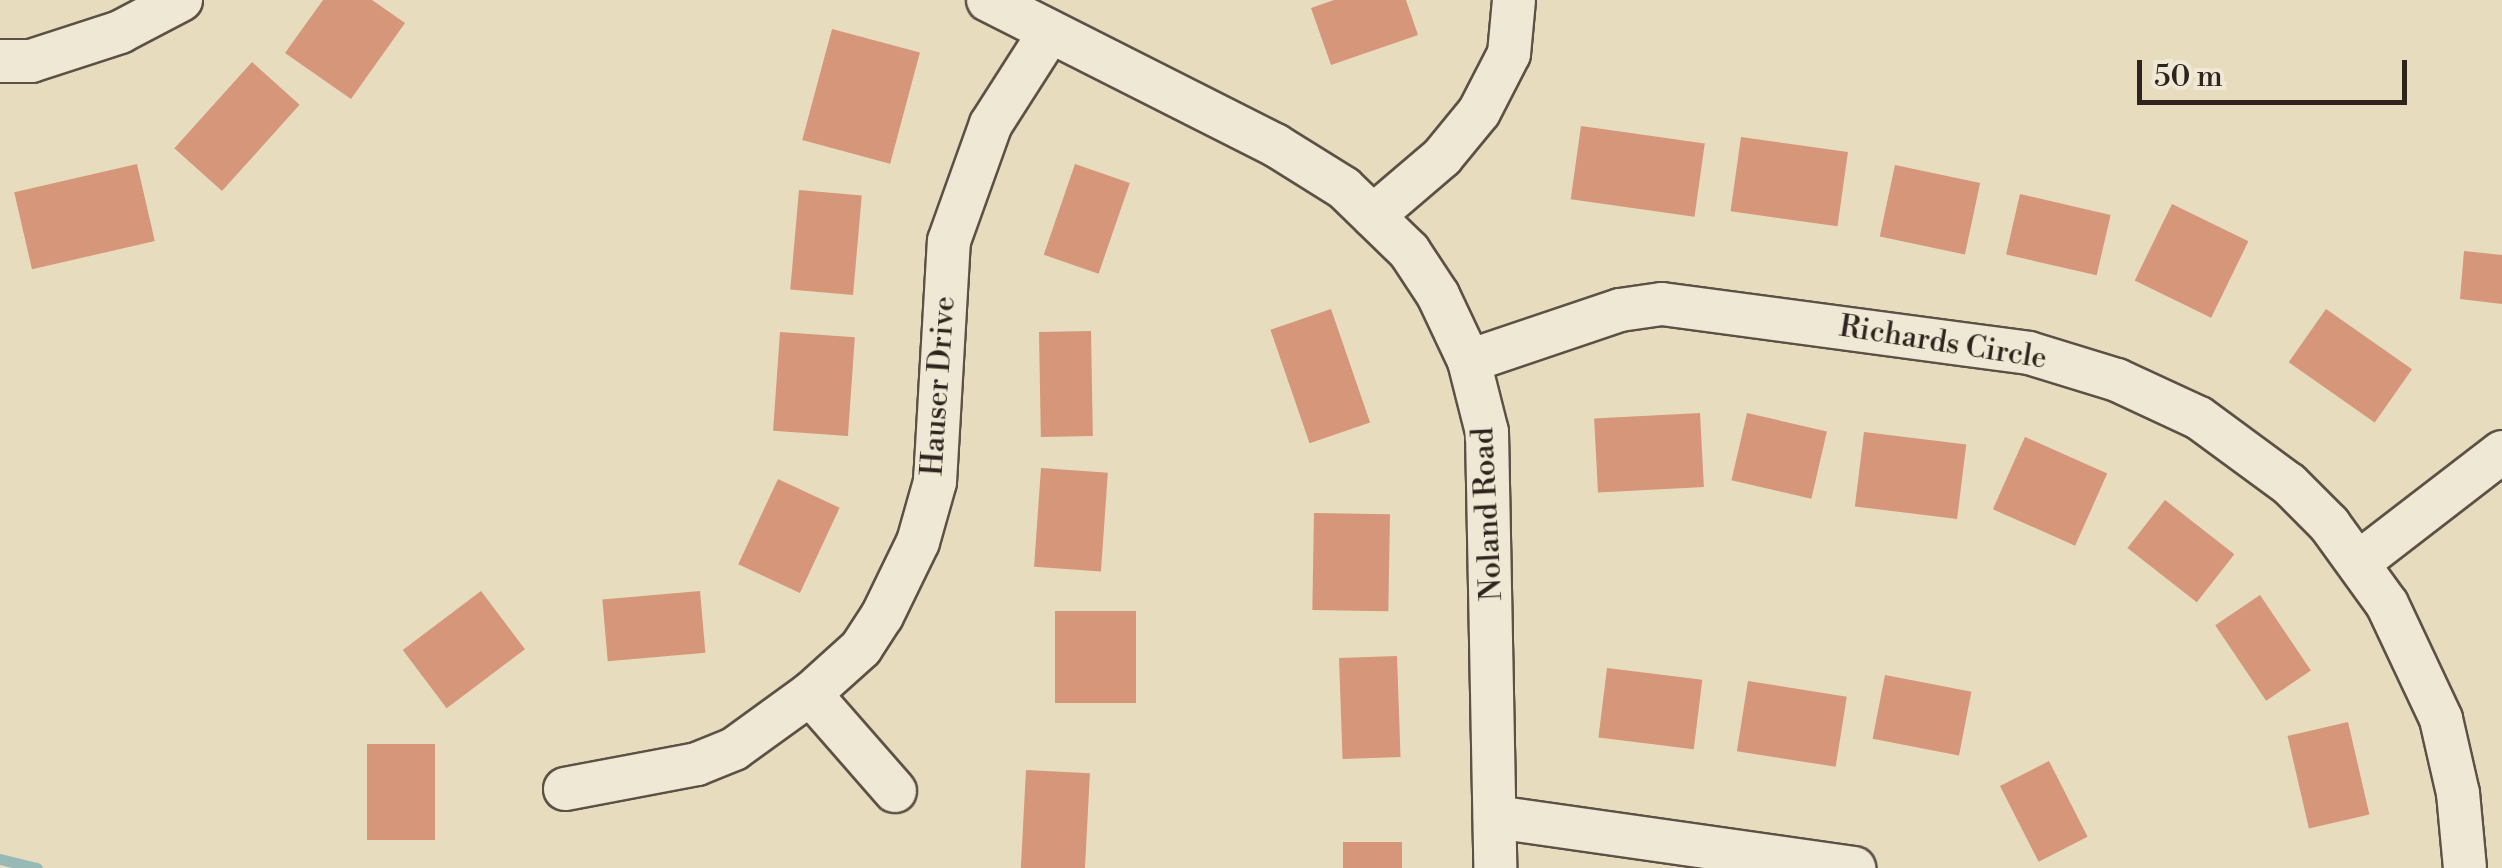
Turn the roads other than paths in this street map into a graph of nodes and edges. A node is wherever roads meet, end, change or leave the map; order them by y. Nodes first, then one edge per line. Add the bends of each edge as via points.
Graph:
1 (181, 0) edge
2 (988, 0) edge
3 (1514, 0) edge
4 (1048, 35) junction
5 (0, 60) edge
6 (1373, 216) junction
7 (1469, 361) junction
8 (2502, 452) edge
9 (2358, 563) junction
10 (810, 694) junction
11 (566, 788) dead end
12 (894, 790) dead end
13 (1495, 818) junction
14 (1496, 868) edge
15 (1854, 868) edge
16 (2464, 868) edge

1 - 5 street via 120,32 31,61
2 - 4 street, Noland Road
3 - 6 street via 1510,54 1479,112 1442,157
4 - 6 street, Noland Road via 1275,146 1344,188
4 - 10 street, Hauser Drive via 991,124 949,241 940,447 918,542 861,648
6 - 7 street, Noland Road via 1428,280
7 - 9 street, Richards Circle via 1620,310 1662,304 2029,353 2117,380 2199,418 2289,484
7 - 13 street, Noland Road via 1487,432
8 - 9 street
9 - 16 street, Richards Circle via 2409,643 2440,720 2458,793
10 - 11 street, Hauser Drive via 734,749 698,764
10 - 12 street
13 - 14 street, Noland Road
13 - 15 street

